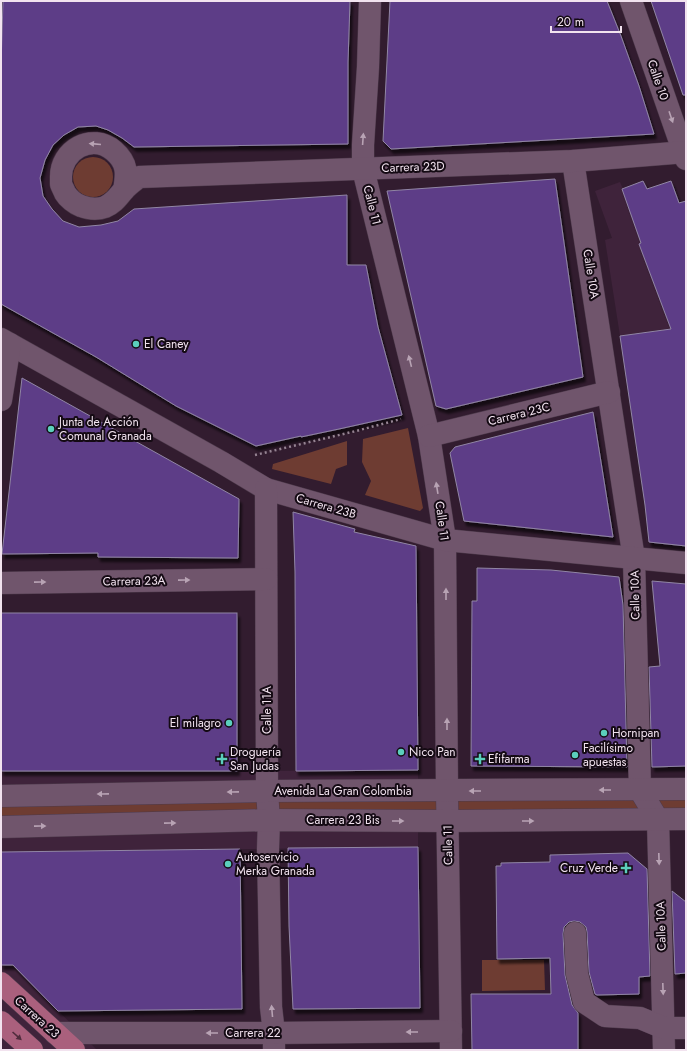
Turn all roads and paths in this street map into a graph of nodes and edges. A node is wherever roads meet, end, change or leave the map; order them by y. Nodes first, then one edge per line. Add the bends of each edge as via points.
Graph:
1 (370, 1) edge
2 (630, 1) edge
3 (685, 155) edge
4 (573, 161) junction
5 (364, 169) junction
6 (129, 178) dead end
7 (5, 342) edge
8 (609, 392) junction
9 (1, 400) edge
10 (423, 414) junction
11 (428, 436) junction
12 (221, 462) junction
13 (266, 489) junction
14 (445, 540) junction
15 (634, 559) junction
16 (686, 563) edge
17 (266, 579) junction
18 (1, 583) edge
19 (686, 789) edge
20 (640, 790) junction
21 (267, 791) junction
22 (447, 791) junction
23 (1, 796) edge
24 (686, 819) edge
25 (269, 820) junction
26 (658, 820) junction
27 (448, 821) junction
28 (1, 827) edge
29 (575, 933) dead end
30 (1, 983) edge
31 (1, 1022) edge
32 (664, 1028) junction
33 (686, 1028) edge
34 (55, 1032) junction
35 (451, 1041) edge
36 (274, 1042) edge
37 (32, 1050) edge
38 (74, 1050) edge
39 (664, 1050) edge

5 -> 1 street, Calle 11
2 -> 3 street, Calle 10
3 - 4 street, Carrera 23D
4 - 5 street, Carrera 23D
4 - 8 street, Calle 10A
5 - 6 street, Carrera 23D
10 -> 5 street, Calle 11
7 - 9 street
7 - 12 street, Carrera 23B
8 - 11 street, Carrera 23C
8 - 15 street, Calle 10A
10 - 11 street, Calle 11
10 - 12 path
14 -> 11 street, Calle 11
12 - 13 street, Carrera 23B
13 - 14 street, Carrera 23B
13 - 17 street, Calle 11A
14 - 15 street, Carrera 23B
22 -> 14 street, Calle 11
15 - 16 street, Carrera 23B
15 - 20 street, Calle 10A
18 -> 17 street, Carrera 23A
17 - 21 street, Calle 11A
19 - 20 street, Avenida La Gran Colombia
20 -> 22 street, Avenida La Gran Colombia
20 - 26 street, Calle 10A
21 - 22 street, Avenida La Gran Colombia
21 -> 23 street, Avenida La Gran Colombia
21 - 25 street, Calle 11A
22 - 27 street, Calle 11
24 - 26 street, Carrera 23 Bis
25 -> 27 street, Carrera 23 Bis
28 -> 25 street, Carrera 23 Bis
36 -> 25 street, Calle 11A via 271,999
27 -> 26 street, Carrera 23 Bis
26 -> 32 street, Calle 10A
27 - 35 street, Calle 11
29 - 32 street via 577,974 584,1002 605,1016 640,1018
30 - 34 main road, Carrera 23
31 -> 37 main road
32 - 33 street
32 - 39 street, Calle 10A
36 -> 34 street, Carrera 22
34 - 38 main road, Carrera 23
35 -> 36 street, Carrera 22

